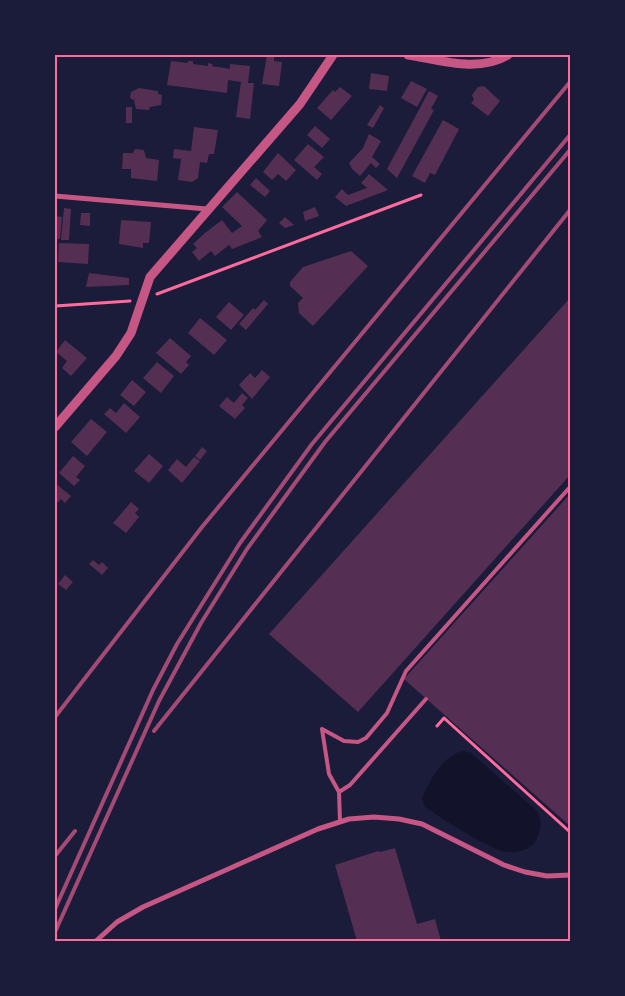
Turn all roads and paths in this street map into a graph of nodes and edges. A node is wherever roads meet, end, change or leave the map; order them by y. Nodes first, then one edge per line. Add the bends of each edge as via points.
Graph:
1 (333, 55) edge
2 (408, 55) edge
3 (508, 55) edge
4 (421, 195) dead end
5 (55, 196) edge
6 (207, 209) junction
7 (142, 300) junction
8 (55, 306) edge
9 (55, 427) edge
10 (570, 486) edge
11 (426, 699) dead end
12 (437, 726) dead end
13 (339, 792) junction
14 (340, 822) junction
15 (570, 832) edge
16 (570, 875) edge
17 (96, 941) edge

1 - 6 street via 300,104
2 - 3 street via 461,64 482,64
4 - 7 path
5 - 6 street
6 - 7 street via 150,278
7 - 8 path
7 - 9 street via 132,333
10 - 13 lane via 406,671 387,713 366,738 358,742 344,741 322,729 330,774
11 - 13 lane via 350,784
12 - 15 path via 444,718
13 - 14 lane
14 - 16 street via 374,817 422,824 504,865 547,876
14 - 17 street via 143,907 117,922

